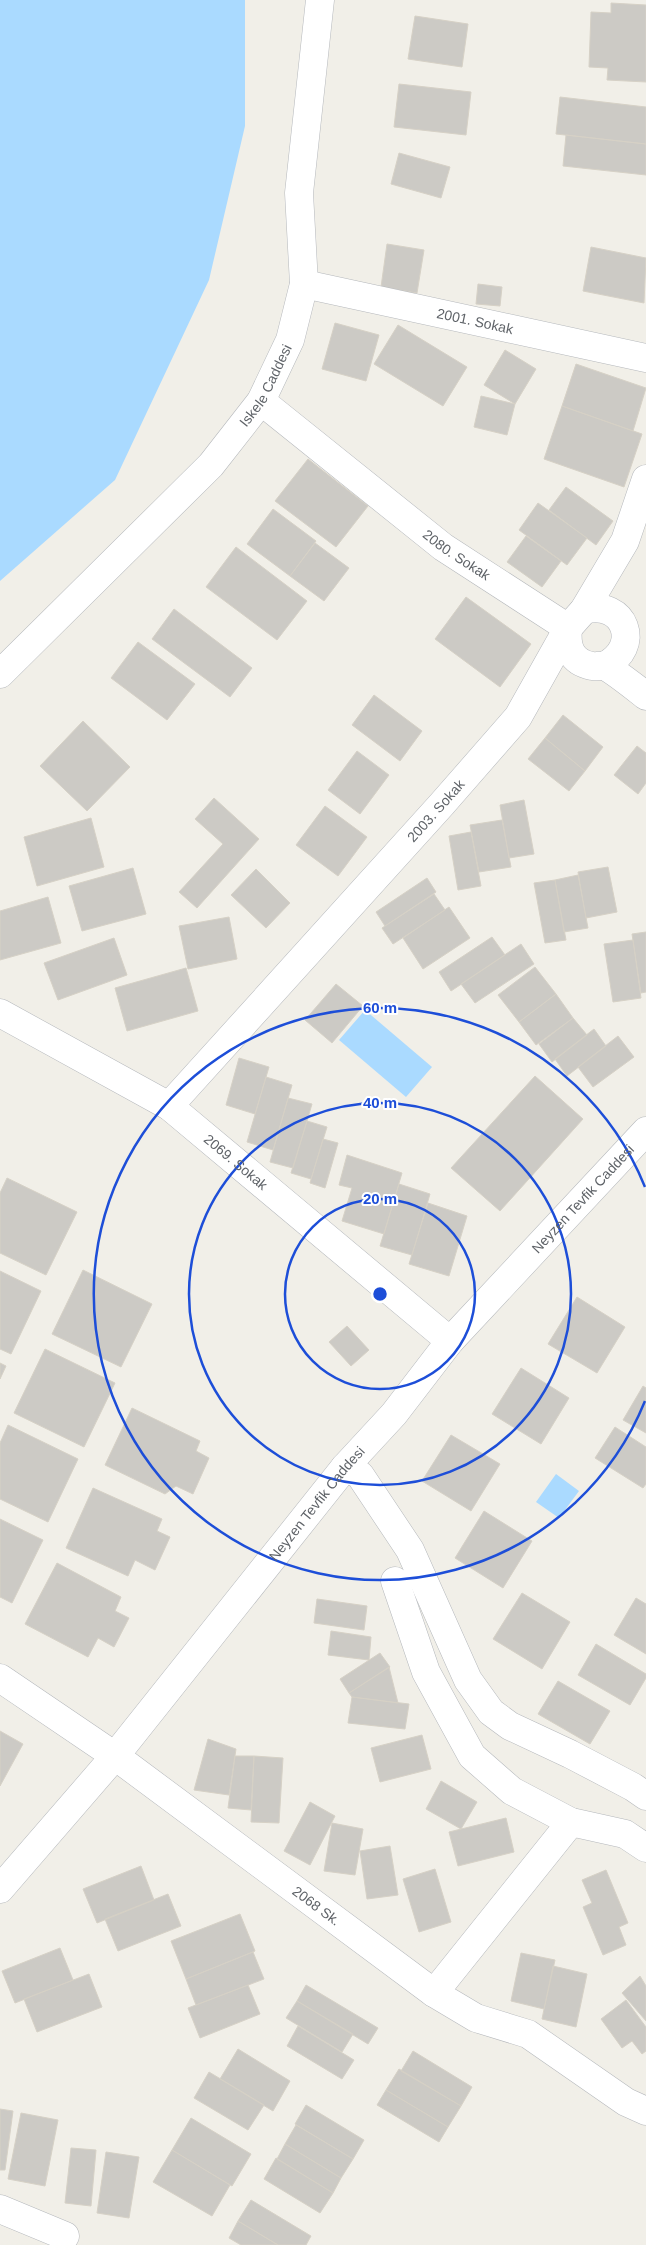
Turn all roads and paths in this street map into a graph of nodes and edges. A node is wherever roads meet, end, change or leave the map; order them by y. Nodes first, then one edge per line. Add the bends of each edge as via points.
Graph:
1 (320, 0) edge
2 (304, 284) junction
3 (646, 358) edge
4 (261, 401) junction
5 (646, 479) edge
6 (576, 619) junction
7 (604, 666) junction
8 (0, 674) edge
9 (646, 696) edge
10 (0, 1013) edge
11 (169, 1106) junction
12 (646, 1131) edge
13 (450, 1341) junction
14 (345, 1467) junction
15 (395, 1582) dead end
16 (0, 1678) edge
17 (115, 1756) junction
18 (642, 1785) edge
19 (571, 1822) junction
20 (646, 1848) edge
21 (0, 1889) edge
22 (434, 1993) junction
23 (646, 2111) edge
24 (0, 2209) edge
25 (65, 2236) dead end

1 - 2 street, Iskele Caddesi via 299,193
2 - 3 street, 2001. Sokak
2 - 4 street, Iskele Caddesi via 290,340
4 - 6 street, 2080. Sokak via 443,547
4 - 8 street, Iskele Caddesi via 211,465
5 - 6 street, 2003. Sokak via 625,540
6 - 7 street via 567,642 570,651 576,659 594,667
6 - 7 street via 593,607 603,608 620,618 624,627 624,646 620,656
6 - 11 street, 2003. Sokak via 518,717
7 - 9 street
10 - 11 street, 2069. Sokak
11 - 13 street, 2069. Sokak
12 - 13 street, Neyzen Tevfik Caddesi
13 - 14 street, Neyzen Tevfik Caddesi via 394,1414
14 - 17 street, Neyzen Tevfik Caddesi
14 - 18 street via 360,1475 410,1550 468,1680 492,1712 510,1726
15 - 19 street via 426,1672 472,1756 512,1792
16 - 17 street, 2068 Sk.
17 - 21 street, Neyzen Tevfik Caddesi
17 - 22 street, 2068 Sk.
19 - 20 street via 625,1834
19 - 22 street
22 - 23 street, 2068 Sk. via 476,2018 528,2034 626,2102
24 - 25 street

